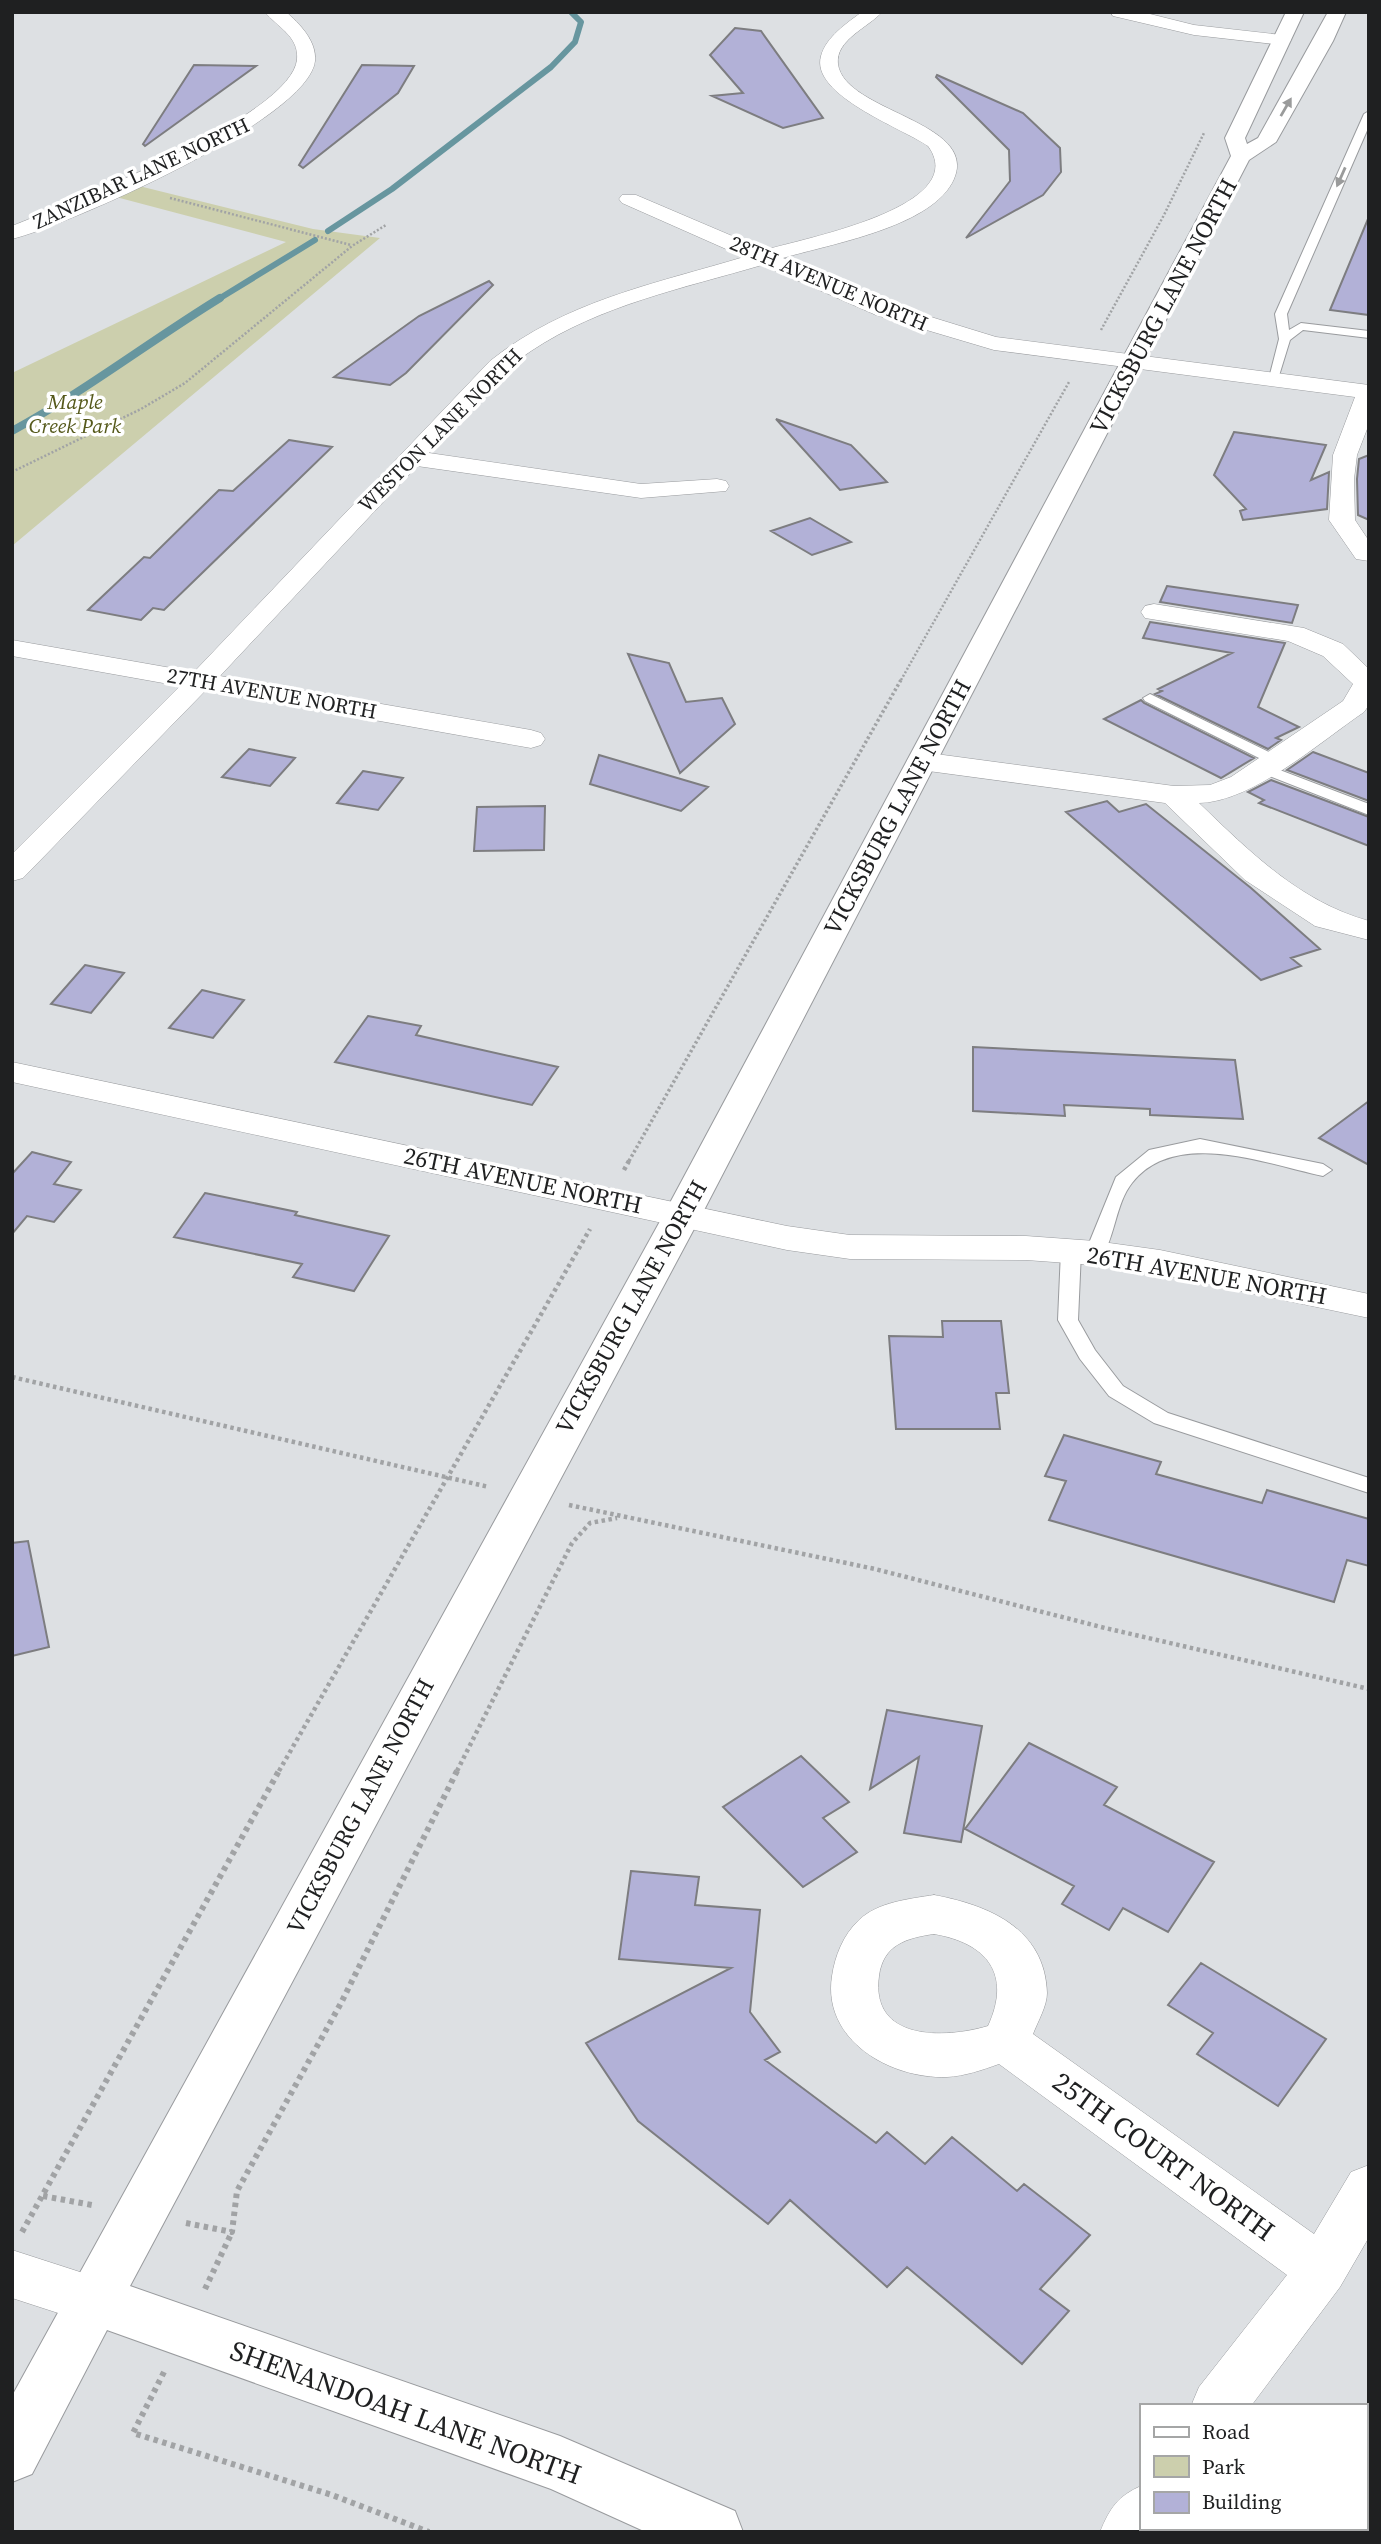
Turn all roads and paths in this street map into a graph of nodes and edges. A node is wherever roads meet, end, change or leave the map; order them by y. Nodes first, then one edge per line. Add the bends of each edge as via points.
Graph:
1 (274, 12) edge
2 (873, 12) edge
3 (1119, 12) edge
4 (1295, 12) edge
5 (1337, 12) edge
6 (1282, 40) junction
7 (1369, 114) edge
8 (1209, 121) dead end
9 (1241, 156) junction
10 (122, 185) junction
11 (629, 199) dead end
12 (386, 225) dead end
13 (12, 233) edge
14 (352, 246) junction
15 (766, 256) junction
16 (1369, 335) edge
17 (1285, 339) junction
18 (1086, 355) junction
19 (1135, 361) junction
20 (1272, 379) junction
21 (1369, 392) edge
22 (411, 458) junction
23 (12, 472) edge
24 (718, 486) dead end
25 (1365, 554) dead end
26 (1154, 612) dead end
27 (12, 648) edge
28 (200, 681) junction
29 (1368, 683) edge
30 (1150, 698) dead end
31 (531, 739) dead end
32 (920, 761) junction
33 (1270, 765) junction
34 (1174, 795) junction
35 (1369, 810) edge
36 (12, 872) edge
37 (1369, 931) edge
38 (12, 1072) edge
39 (1323, 1170) dead end
40 (608, 1198) junction
41 (683, 1214) junction
42 (1083, 1252) junction
43 (1369, 1306) edge
44 (12, 1377) edge
45 (447, 1477) junction
46 (1369, 1486) edge
47 (528, 1496) junction
48 (625, 1518) junction
49 (1369, 1689) edge
50 (1005, 2041) dead end
51 (1369, 2188) edge
52 (43, 2196) junction
53 (139, 2215) junction
54 (15, 2256) edge
55 (1322, 2270) junction
56 (95, 2300) junction
57 (1221, 2404) edge
58 (133, 2433) dead end
59 (12, 2454) edge
60 (1140, 2515) edge
61 (429, 2532) edge
62 (714, 2532) edge
63 (1128, 2532) edge

1 - 10 street, ZANZIBAR LANE NORTH via 298,33 305,50 306,66 295,84 256,119
2 - 15 street, WESTON LANE NORTH via 832,49 828,63 833,77 844,91 929,138 943,152 948,167 943,182 913,210
3 - 6 street via 1194,30
4 - 6 main road, VICKSBURG LANE NORTH
9 -> 5 main road, VICKSBURG LANE NORTH via 1266,142
6 - 9 main road, VICKSBURG LANE NORTH via 1235,138
7 -> 17 lane via 1281,314
8 - 18 path via 1164,215
9 - 19 main road, VICKSBURG LANE NORTH
10 - 13 street, ZANZIBAR LANE NORTH
10 - 14 path
11 - 15 street, 28TH AVENUE NORTH
12 - 14 path
14 - 23 path via 185,383
15 - 18 street, 28TH AVENUE NORTH via 862,301 936,328 994,343
15 - 22 street, WESTON LANE NORTH via 587,311 552,328 498,366
16 - 17 lane via 1301,326
17 - 20 lane
18 - 19 street, 28TH AVENUE NORTH
18 - 40 path
19 - 20 street, 28TH AVENUE NORTH
19 - 32 main road, VICKSBURG LANE NORTH
20 - 21 street, 28TH AVENUE NORTH
21 - 25 street via 1345,455 1342,479 1342,520
22 - 24 street via 641,491
22 - 28 street, WESTON LANE NORTH
26 - 29 street via 1294,634 1333,650
27 - 28 street, 27TH AVENUE NORTH
28 - 31 street, 27TH AVENUE NORTH
28 - 36 street, WESTON LANE NORTH
29 - 33 street via 1354,706
30 - 33 lane
32 - 34 street
32 - 41 main road, VICKSBURG LANE NORTH
33 - 34 street via 1214,794
33 - 35 lane
34 - 37 street via 1256,874 1326,919
38 - 40 street, 26TH AVENUE NORTH
39 - 42 lane via 1200,1145 1155,1154 1123,1181
40 - 41 street, 26TH AVENUE NORTH
40 - 45 path
41 - 42 street, 26TH AVENUE NORTH via 850,1247
41 - 47 main road, VICKSBURG LANE NORTH
42 - 43 street, 26TH AVENUE NORTH via 1160,1262
42 - 46 lane via 1068,1320 1116,1391 1161,1418
44 - 45 path
45 - 47 path
45 - 52 path via 193,1920
47 - 48 path
47 - 53 main road, VICKSBURG LANE NORTH
48 - 49 path via 875,1569
48 - 53 path via 583,1525 572,1543 347,1991 237,2191 232,2232
50 - 55 street, 25TH COURT NORTH
51 - 55 street
52 - 53 path
52 - 54 path
53 - 56 main road, VICKSBURG LANE NORTH
54 - 56 street
55 - 57 street
56 - 59 main road, VICKSBURG LANE NORTH
56 - 62 main road, SHENANDOAH LANE NORTH via 561,2464
58 - 61 path via 332,2495
60 - 63 street

